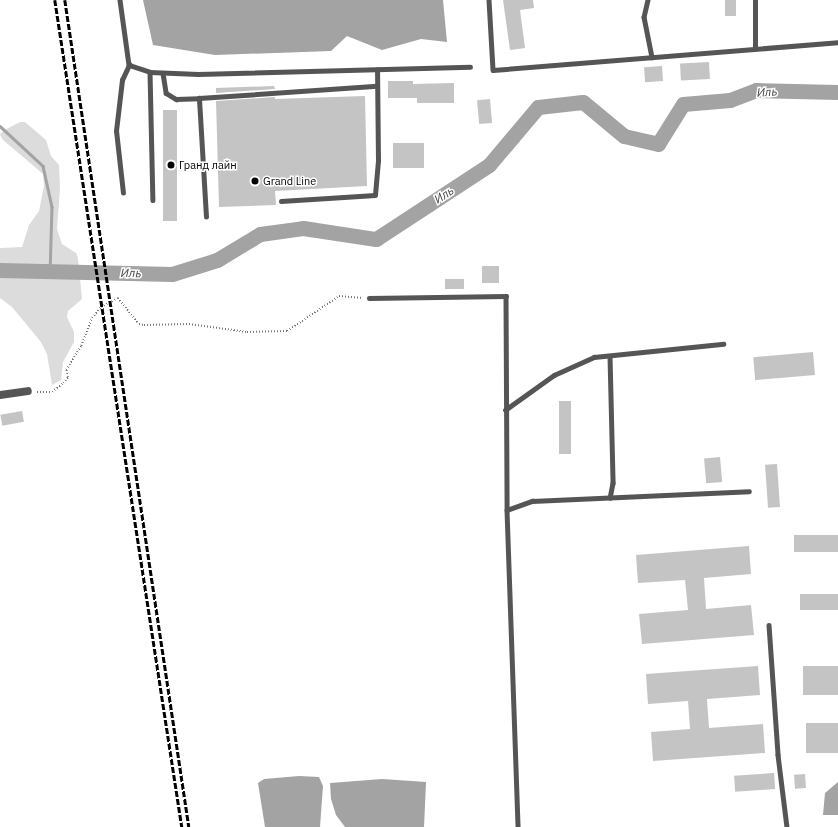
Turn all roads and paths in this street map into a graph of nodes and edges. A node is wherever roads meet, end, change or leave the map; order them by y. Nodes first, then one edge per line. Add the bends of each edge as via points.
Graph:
1 (120, 0) edge
2 (489, 0) edge
3 (648, 0) edge
4 (755, 0) edge
5 (838, 42) edge
6 (754, 49) junction
7 (652, 57) junction
8 (129, 65) junction
9 (470, 67) dead end
10 (377, 70) junction
11 (150, 72) junction
12 (163, 73) junction
13 (377, 86) junction
14 (199, 98) junction
15 (123, 193) dead end
16 (153, 200) dead end
17 (282, 201) dead end
18 (206, 217) dead end
19 (369, 298) joint
20 (722, 344) dead end
21 (610, 356) junction
22 (28, 392) joint
23 (0, 395) edge
24 (505, 410) junction
25 (749, 491) dead end
26 (610, 498) junction
27 (507, 510) junction
28 (769, 625) dead end
29 (518, 827) edge
30 (787, 827) edge

1 - 8 lane
2 - 7 lane via 493,70
3 - 7 lane via 644,18
4 - 6 lane
5 - 6 lane
6 - 7 lane
8 - 11 lane
8 - 15 lane via 122,80 116,131
9 - 10 lane
10 - 12 lane
10 - 13 lane
11 - 12 lane
11 - 16 lane
12 - 14 lane via 166,93 176,98
13 - 14 lane
13 - 17 lane via 378,161 375,195
14 - 18 lane
19 - 22 path via 340,296 287,331 247,332 189,324 139,324 118,298 102,307 92,318 81,346 66,370 68,377 63,383 52,392
19 - 24 lane via 506,296
20 - 21 lane
21 - 24 lane via 594,357 554,375
21 - 26 lane via 613,483
22 - 23 street
24 - 27 lane
25 - 26 lane
26 - 27 lane via 532,501
27 - 29 lane
28 - 30 lane via 778,755

